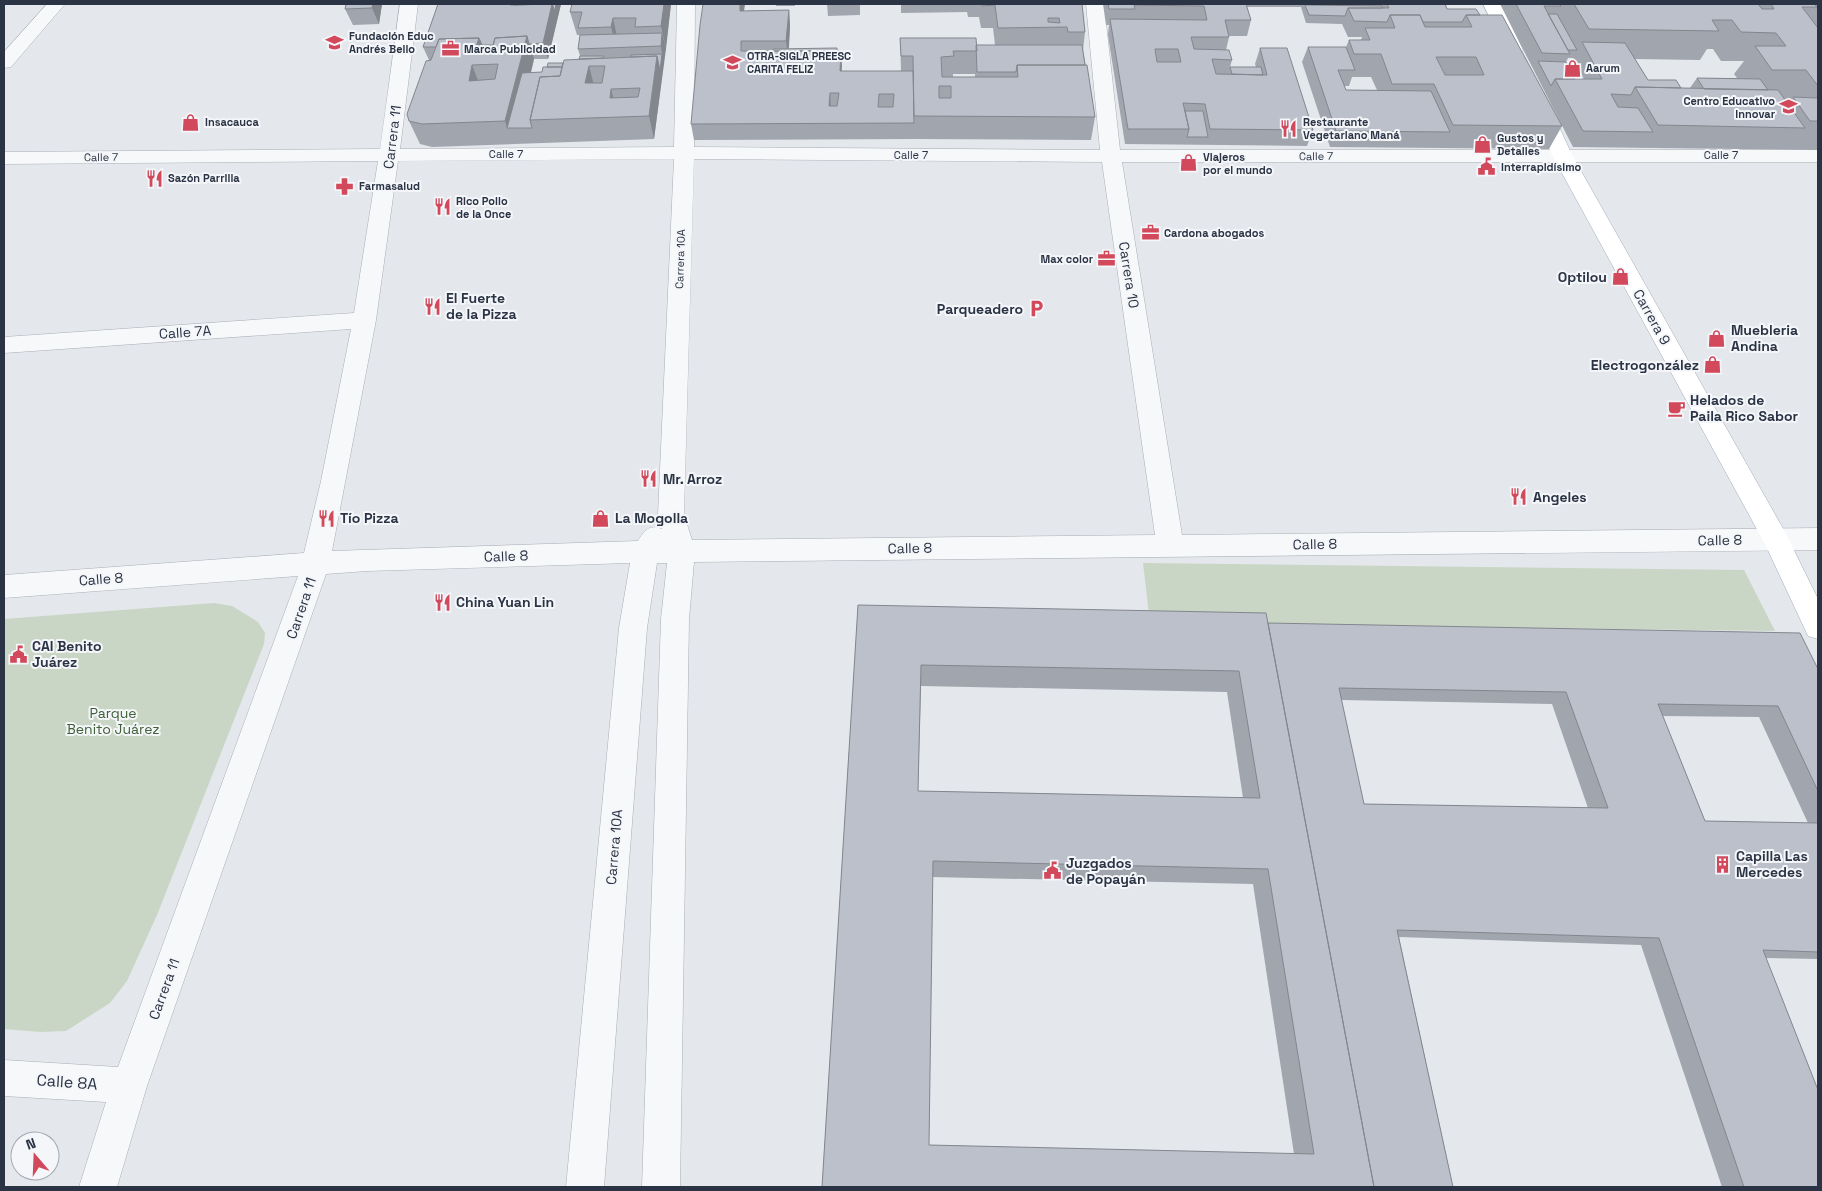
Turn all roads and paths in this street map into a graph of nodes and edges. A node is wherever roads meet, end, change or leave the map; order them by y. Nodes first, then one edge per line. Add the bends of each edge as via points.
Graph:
1 (56, 4) edge
2 (409, 4) edge
3 (686, 4) edge
4 (1095, 4) edge
5 (1492, 4) edge
6 (4, 63) edge
7 (684, 153) junction
8 (390, 155) junction
9 (1562, 155) junction
10 (1111, 156) junction
11 (1818, 156) edge
12 (4, 158) edge
13 (366, 320) junction
14 (4, 345) edge
15 (671, 515) junction
16 (1818, 539) edge
17 (1776, 540) junction
18 (1170, 545) junction
19 (682, 551) junction
20 (644, 552) junction
21 (316, 563) junction
22 (4, 586) edge
23 (1818, 627) edge
24 (4, 1078) edge
25 (130, 1086) junction
26 (98, 1187) edge
27 (585, 1187) edge
28 (661, 1187) edge

1 - 6 street
2 - 8 street, Carrera 11
3 - 7 street, Carrera 10A
4 - 10 street, Carrera 10
5 - 9 main road, Carrera 9
7 - 8 street, Calle 7
7 - 10 street, Calle 7
7 - 15 street, Carrera 10A
8 - 12 street, Calle 7
8 - 13 street, Carrera 11
9 - 10 street, Calle 7
9 - 11 street, Calle 7
9 - 17 main road, Carrera 9
10 - 18 street, Carrera 10
13 - 14 street, Calle 7A
13 - 21 street, Carrera 11
15 - 19 street, Carrera 10A
15 - 20 street, Carrera 10A
16 - 17 street, Calle 8
17 - 18 street, Calle 8
17 - 23 main road, Carrera 9
18 - 19 street, Calle 8
19 - 20 street, Calle 8
19 - 28 street, Carrera 10A via 675,619
20 - 21 street, Calle 8
20 - 27 street, Carrera 10A via 634,628
21 - 22 street, Calle 8
21 - 25 street, Carrera 11
24 - 25 street, Calle 8A
25 - 26 street, Carrera 11

